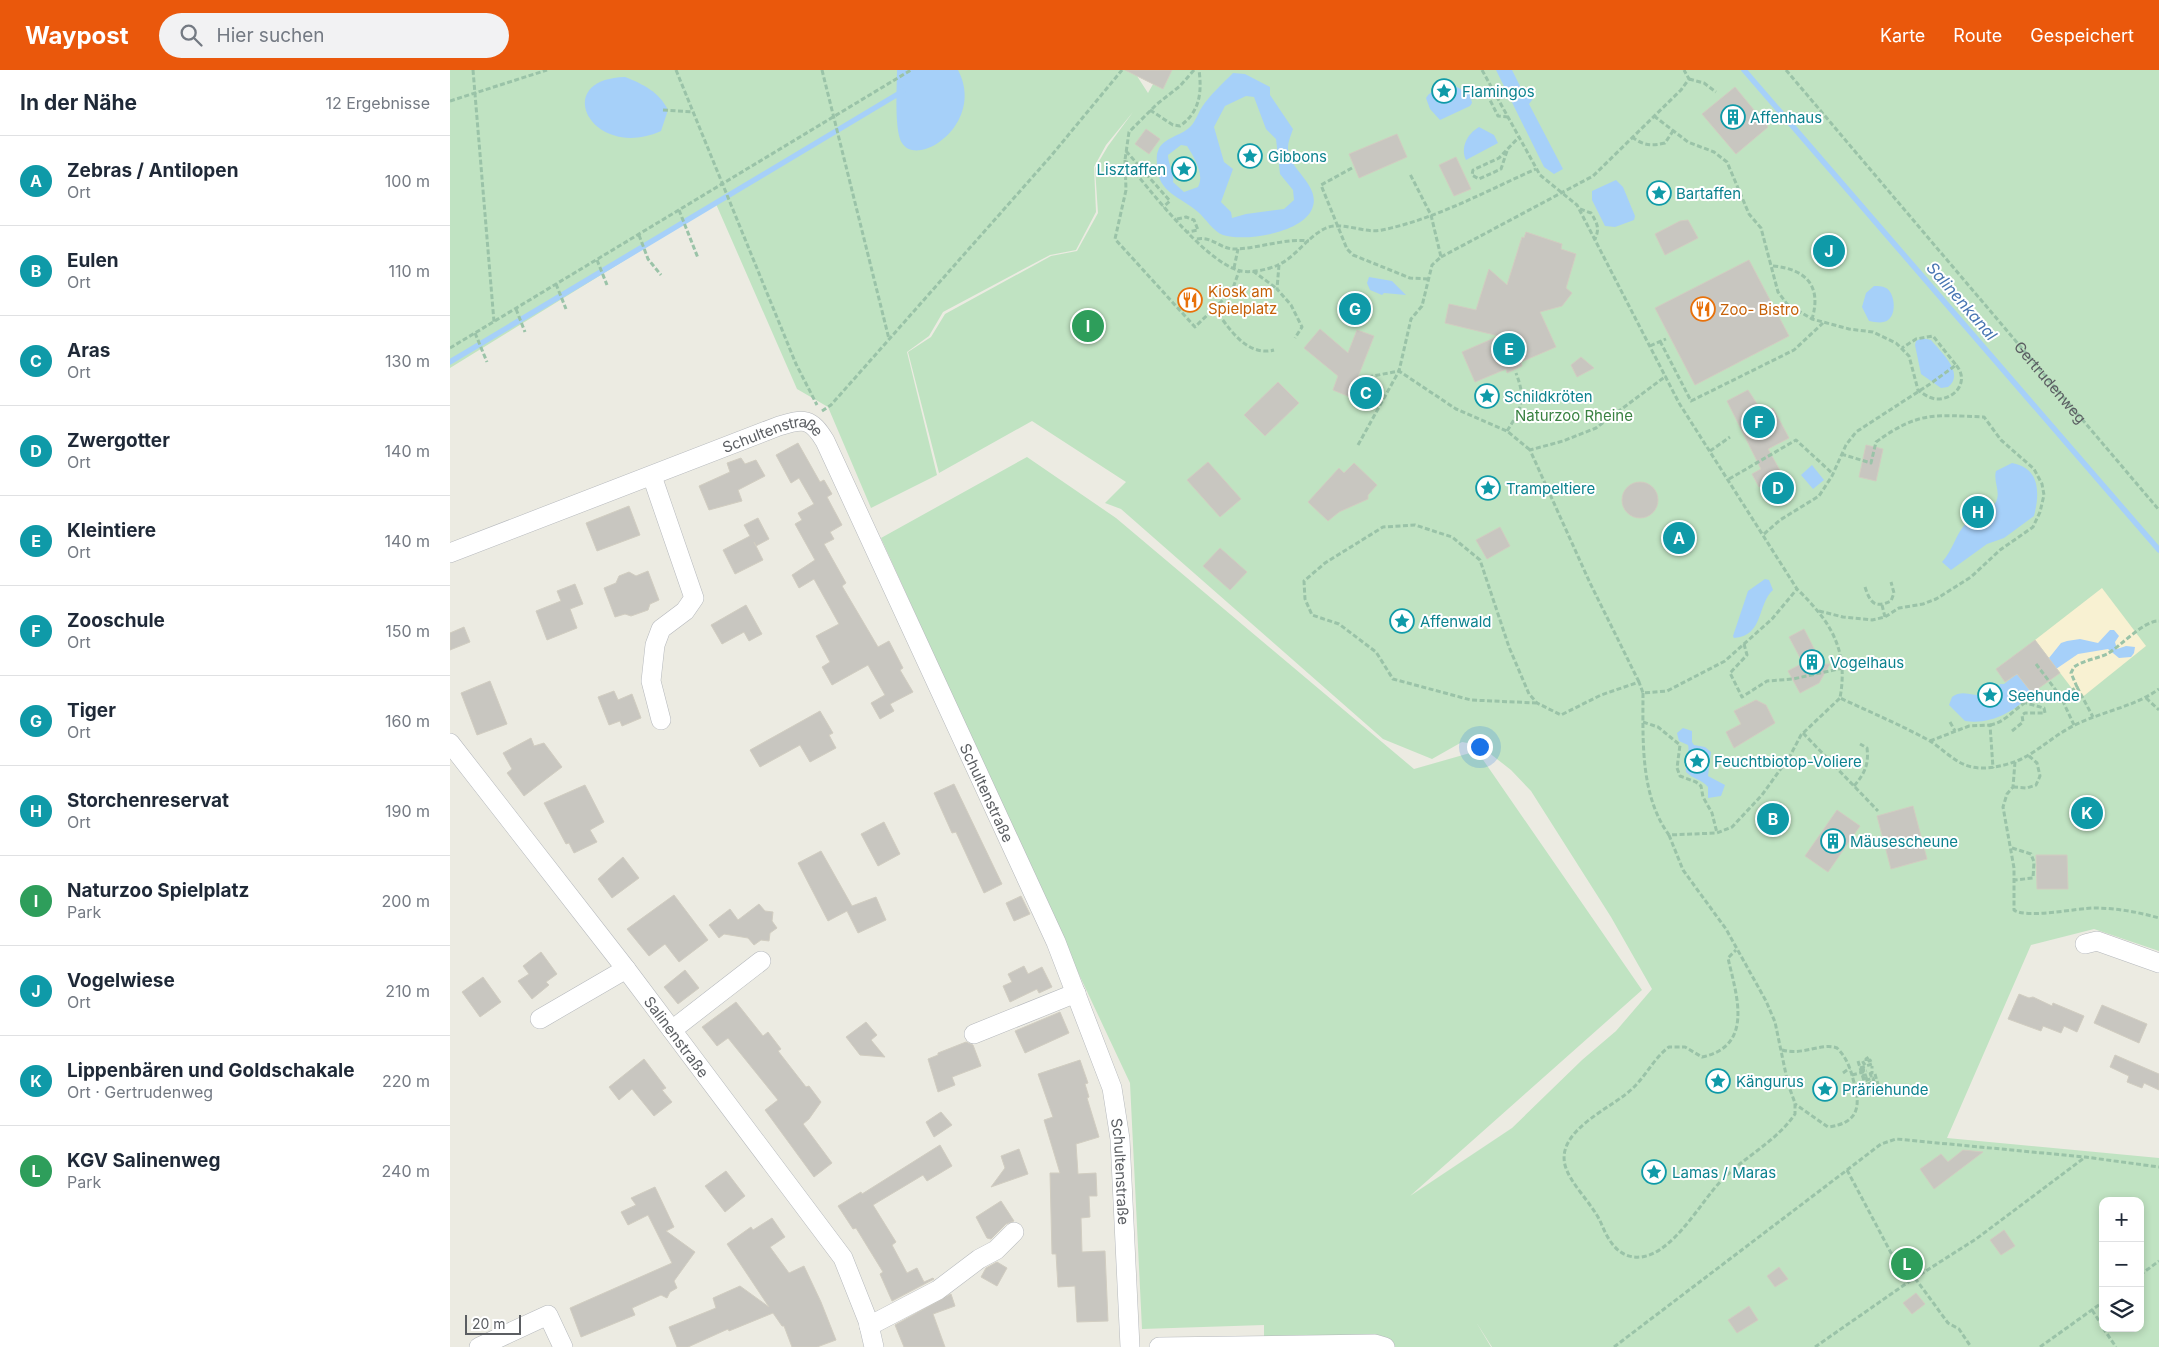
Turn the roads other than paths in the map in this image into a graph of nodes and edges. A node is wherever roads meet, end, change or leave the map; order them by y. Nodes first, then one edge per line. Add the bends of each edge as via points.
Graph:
1 (652, 476) junction
2 (450, 553) edge
3 (661, 720) dead end
4 (450, 742) edge
5 (2085, 944) dead end
6 (761, 961) dead end
7 (2159, 963) edge
8 (626, 969) junction
9 (1076, 993) junction
10 (540, 1019) dead end
11 (672, 1030) junction
12 (974, 1034) dead end
13 (1014, 1232) dead end
14 (869, 1326) junction
15 (479, 1347) edge
16 (563, 1347) edge
17 (874, 1347) edge
18 (1130, 1347) edge
19 (1159, 1347) edge
20 (1385, 1347) edge

1 - 2 street, Schultenstraße
1 - 3 street via 694,598 685,611 661,630 655,645 651,681
1 - 9 street, Schultenstraße via 779,426 815,417 814,425 825,441 1056,942
4 - 8 street, Salinenstraße
5 - 7 street via 2097,942
6 - 11 street
8 - 10 street
8 - 11 street, Salinenstraße
9 - 12 street
9 - 18 street, Schultenstraße via 1112,1088 1120,1139
11 - 14 street, Salinenstraße via 843,1258
13 - 14 street via 996,1250 938,1290
14 - 17 street, Salinenstraße
15 - 16 street via 548,1314
19 - 20 street via 1375,1344

